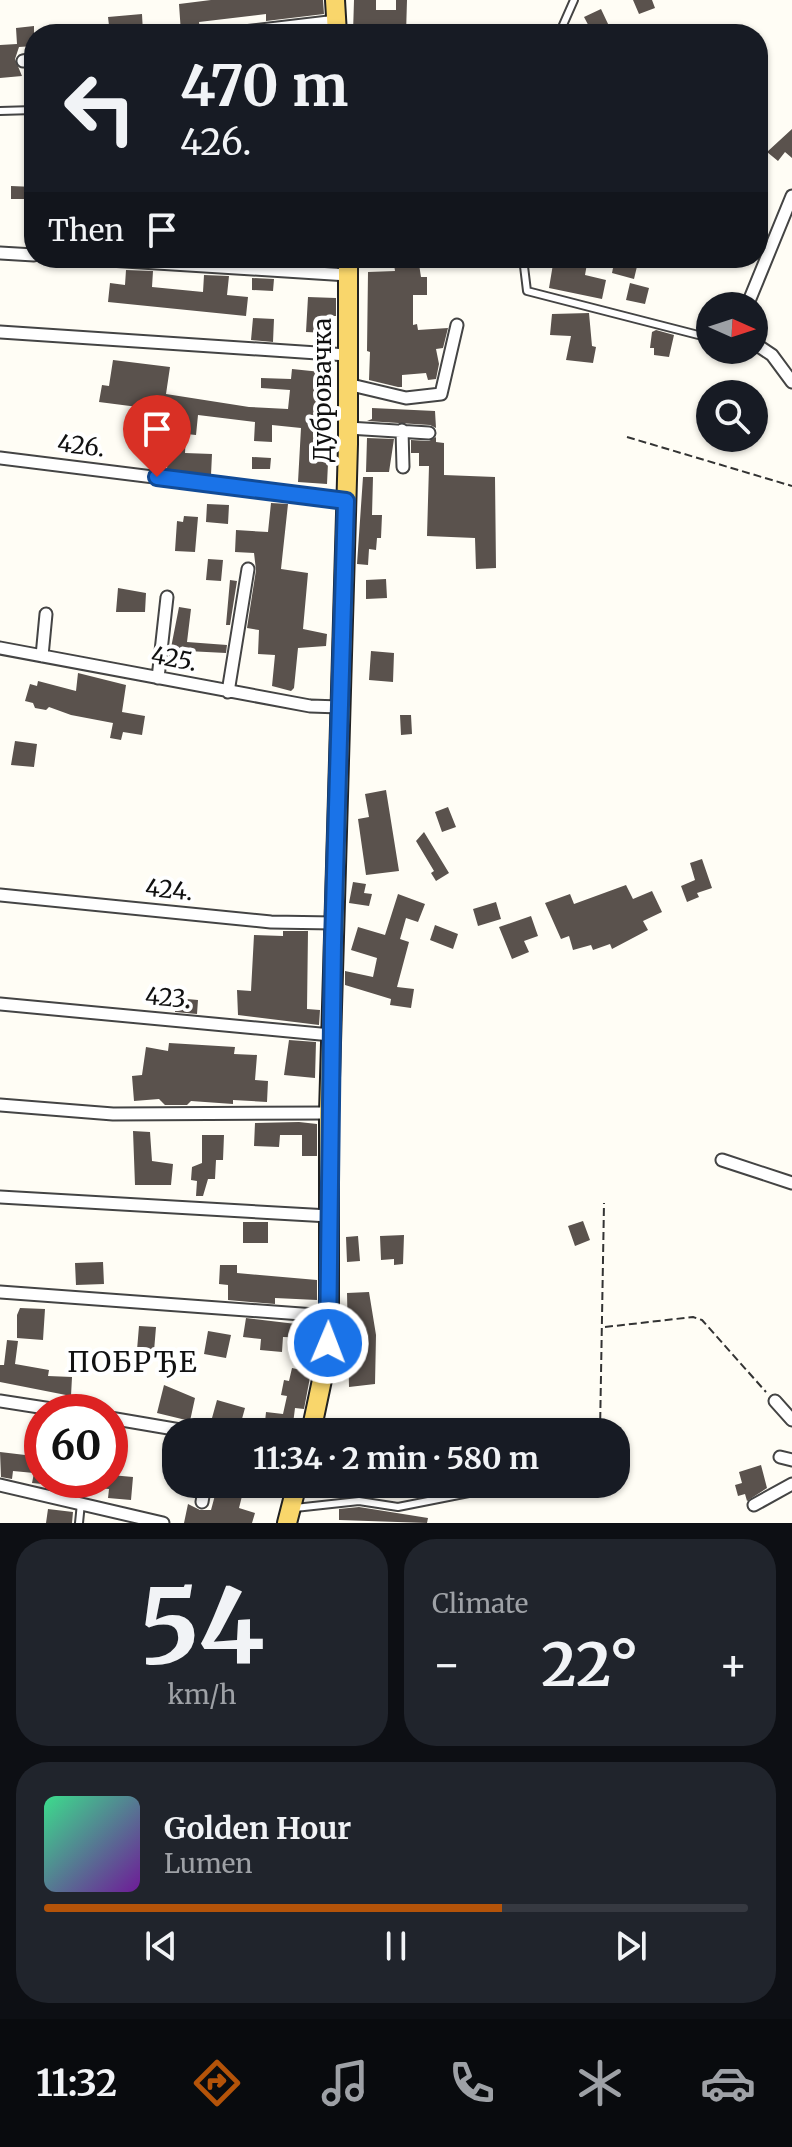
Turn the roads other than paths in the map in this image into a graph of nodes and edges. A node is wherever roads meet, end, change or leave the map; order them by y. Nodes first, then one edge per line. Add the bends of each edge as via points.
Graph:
1 (335, 0) edge
2 (574, 0) edge
3 (337, 24) edge
4 (563, 24) edge
5 (24, 110) edge
6 (0, 111) edge
7 (792, 196) edge
8 (0, 253) edge
9 (24, 254) edge
10 (768, 255) edge
11 (348, 268) edge
12 (524, 268) edge
13 (763, 268) edge
14 (753, 292) edge
15 (457, 325) dead end
16 (0, 332) edge
17 (696, 334) edge
18 (768, 352) edge
19 (347, 355) junction
20 (792, 382) edge
21 (347, 384) junction
22 (348, 428) junction
23 (402, 430) junction
24 (429, 433) dead end
25 (0, 458) edge
26 (403, 467) dead end
27 (346, 501) junction
28 (248, 569) dead end
29 (167, 597) dead end
30 (46, 614) dead end
31 (0, 648) edge
32 (42, 656) junction
33 (158, 678) junction
34 (228, 692) junction
35 (340, 707) junction
36 (0, 895) edge
37 (334, 923) junction
38 (0, 1004) edge
39 (331, 1035) junction
40 (0, 1105) edge
41 (329, 1113) junction
42 (722, 1160) dead end
43 (792, 1183) edge
44 (0, 1197) edge
45 (329, 1216) junction
46 (0, 1292) edge
47 (329, 1316) junction
48 (0, 1401) edge
49 (775, 1401) road end
50 (24, 1405) edge
51 (314, 1418) edge
52 (792, 1420) edge
53 (128, 1421) edge
54 (162, 1427) edge
55 (792, 1484) edge
56 (0, 1485) edge
57 (203, 1498) edge
58 (444, 1498) edge
59 (202, 1502) dead end
60 (81, 1503) junction
61 (754, 1505) dead end
62 (289, 1516) edge
63 (79, 1523) edge
64 (163, 1523) edge

1 - 3 main road
2 - 4 lane
5 - 6 lane
7 - 10 street
8 - 9 street
11 - 19 main road, Дубровачка
12 - 17 lane via 527,291
13 - 14 street
15 - 21 street via 441,394 406,398
16 - 19 street
18 - 20 street
19 - 21 main road, Дубровачка
21 - 22 main road, Дубровачка
22 - 23 street
22 - 27 main road, Дубровачка
23 - 24 street
23 - 26 street
25 - 27 street, 426.
27 - 35 main road, Дубровачка
28 - 34 street
29 - 33 street
30 - 32 street
31 - 32 street, 425.
32 - 33 street, 425.
33 - 34 street, 425.
34 - 35 street, 425.
35 - 37 main road, Дубровачка
36 - 37 street, 424. via 271,922
37 - 39 main road, Дубровачка
38 - 39 street, 423.
39 - 41 main road, Дубровачка
40 - 41 street via 113,1114
41 - 45 main road, Дубровачка
42 - 43 street
44 - 45 street
45 - 47 main road, Дубровачка
46 - 47 street
47 - 51 main road, Дубровачка
48 - 50 street
49 - 52 street
53 - 54 street
55 - 61 street
56 - 60 street
57 - 59 street
58 - 62 lane via 398,1507 359,1501
60 - 63 lane
60 - 64 street

